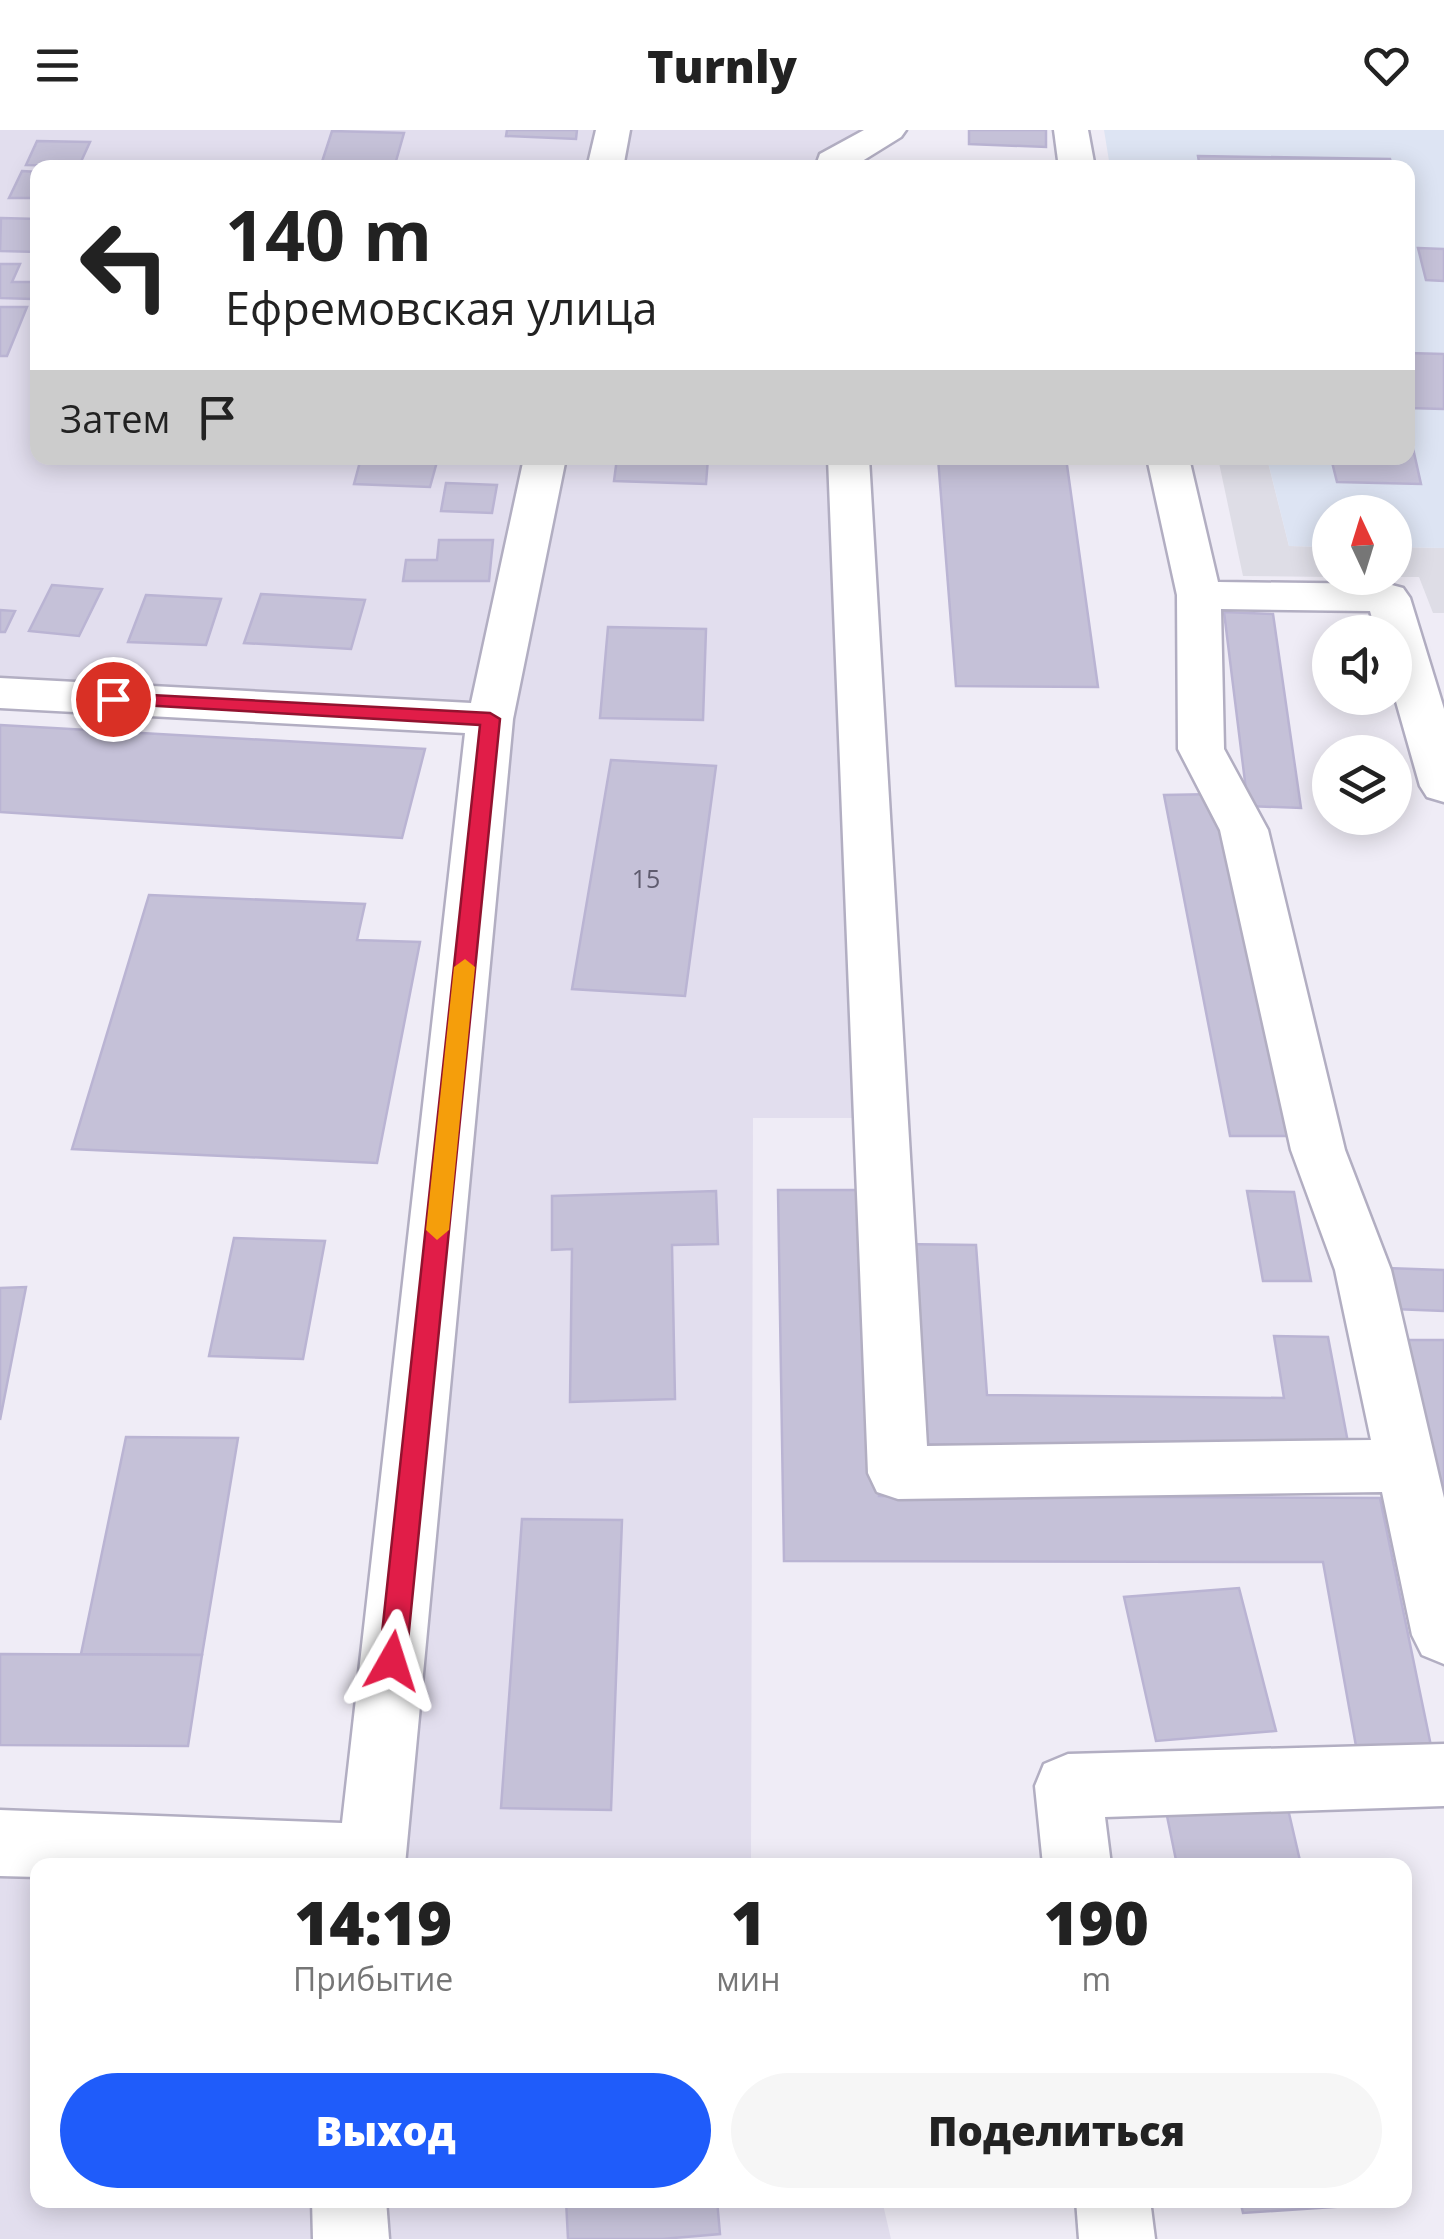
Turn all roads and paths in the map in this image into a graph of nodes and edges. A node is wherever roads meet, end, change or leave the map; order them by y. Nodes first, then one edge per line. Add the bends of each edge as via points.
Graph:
1 (613, 130) edge
2 (888, 130) edge
3 (1070, 130) edge
4 (607, 160) edge
5 (836, 160) edge
6 (1076, 160) edge
7 (543, 465) edge
8 (848, 465) edge
9 (1170, 465) edge
10 (1199, 594) junction
11 (0, 693) edge
12 (490, 719) junction
13 (1444, 786) edge
14 (1406, 1466) junction
15 (1444, 1635) edge
16 (1444, 1775) edge
17 (0, 1844) edge
18 (306, 1858) edge
19 (372, 1858) edge
20 (1076, 1858) edge
21 (349, 2208) edge
22 (1114, 2208) edge
23 (351, 2239) edge
24 (1117, 2239) edge

1 - 4 street
2 - 5 street
3 - 6 street
7 - 12 street
8 - 14 street via 898,1473
9 - 10 street
10 - 13 street via 1388,598
10 - 14 street via 1201,750 1244,830 1318,1150 1364,1270
11 - 12 street
12 - 19 street
14 - 15 street
16 - 20 street via 1068,1786
17 - 18 street
21 - 23 street
22 - 24 street

